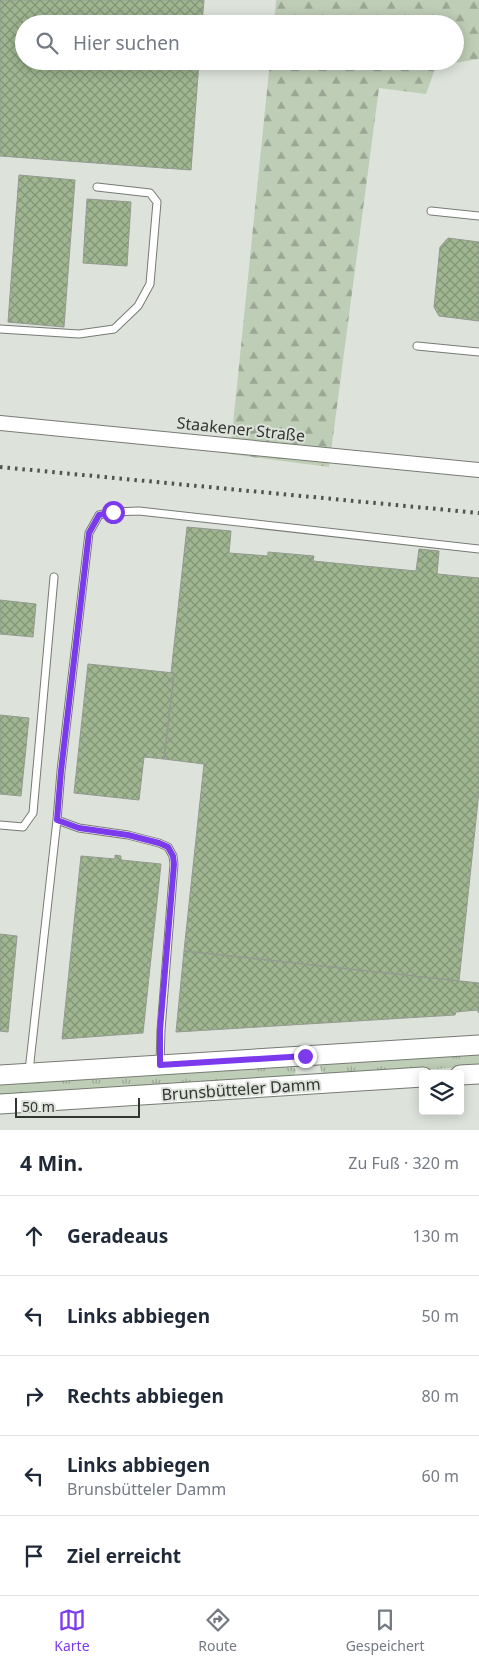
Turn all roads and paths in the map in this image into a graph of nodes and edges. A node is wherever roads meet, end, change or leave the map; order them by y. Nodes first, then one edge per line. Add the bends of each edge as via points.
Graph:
1 (97, 187) dead end
2 (431, 211) dead end
3 (479, 216) edge
4 (0, 329) edge
5 (417, 346) dead end
6 (479, 352) edge
7 (0, 423) edge
8 (479, 470) edge
9 (479, 549) edge
10 (54, 577) dead end
11 (57, 820) junction
12 (0, 825) edge
13 (479, 1045) edge
14 (160, 1065) junction
15 (29, 1073) junction
16 (479, 1074) edge
17 (0, 1075) edge
18 (464, 1075) edge
19 (419, 1078) edge
20 (0, 1104) edge

1 - 4 lane via 150,193 157,202 150,284 138,306 114,329 79,334
2 - 3 lane
5 - 6 lane
7 - 8 street, Staakener Straße
9 - 11 lane via 139,511 99,515 89,533
10 - 12 lane via 33,813 23,827
11 - 14 lane via 79,828 159,843 168,847 173,856
11 - 15 lane
13 - 14 main road, Brunsbütteler Damm
14 - 15 main road, Brunsbütteler Damm
15 - 17 main road, Brunsbütteler Damm
16 - 18 main road
19 - 20 main road, Brunsbütteler Damm

